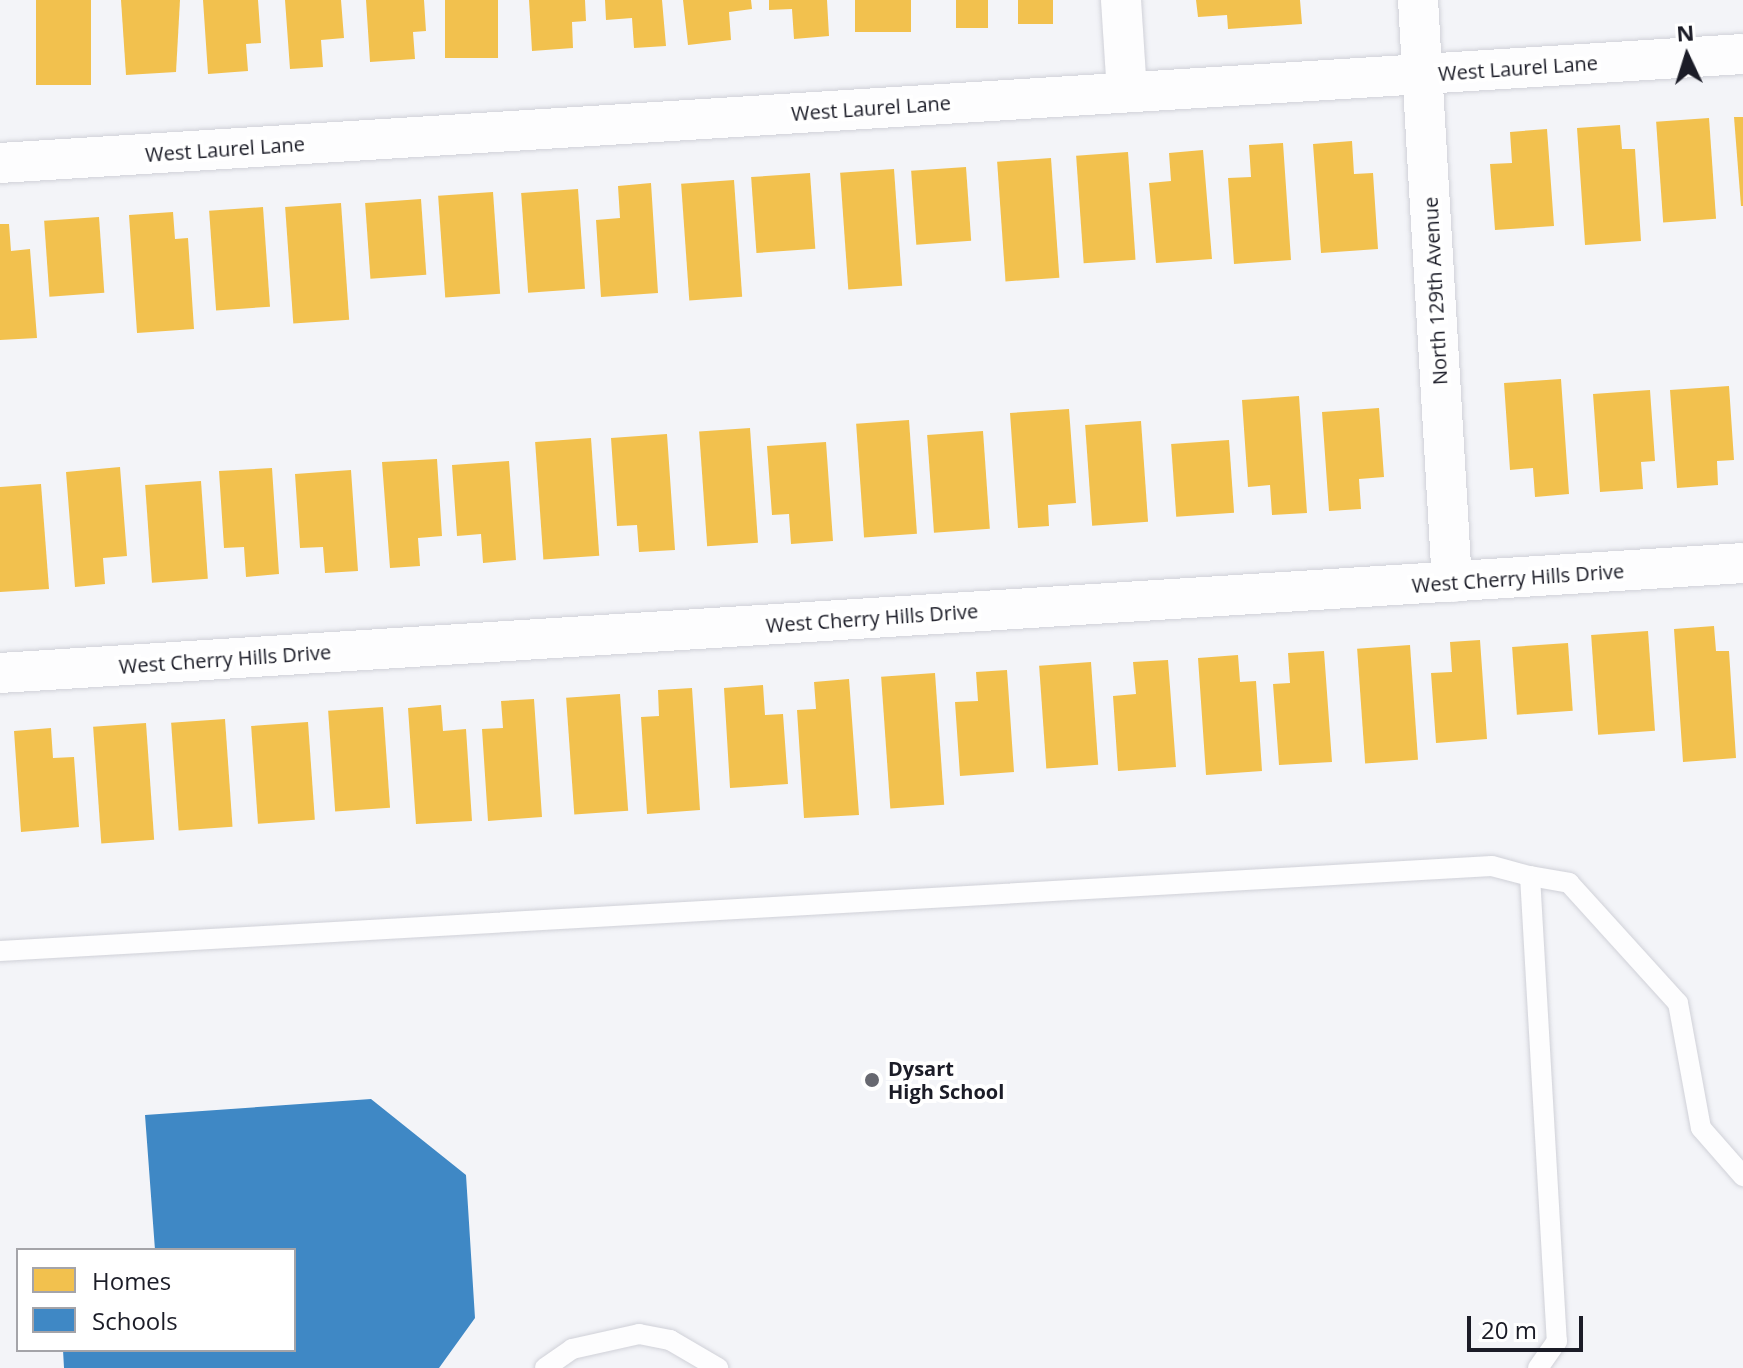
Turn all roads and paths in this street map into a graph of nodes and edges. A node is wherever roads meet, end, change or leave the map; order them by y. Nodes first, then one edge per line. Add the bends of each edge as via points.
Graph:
1 (1121, 0) edge
2 (1418, 0) edge
3 (1743, 54) edge
4 (1422, 74) junction
5 (1127, 92) junction
6 (0, 163) edge
7 (1743, 563) edge
8 (1452, 582) junction
9 (0, 673) edge
10 (1530, 876) junction
11 (0, 951) edge
12 (1743, 1176) edge
13 (1557, 1341) junction
14 (545, 1368) edge
15 (718, 1368) edge
16 (1538, 1368) edge
17 (1559, 1368) edge

1 - 5 street
2 - 4 street, North 129th Avenue
3 - 4 street, West Laurel Lane
4 - 5 street, West Laurel Lane
4 - 8 street, North 129th Avenue
5 - 6 street, West Laurel Lane
7 - 8 street, West Cherry Hills Drive
8 - 9 street, West Cherry Hills Drive
10 - 11 lane via 1492,866
10 - 12 lane via 1569,883 1678,1003 1701,1128
10 - 13 lane
13 - 16 lane
13 - 17 lane
14 - 15 lane via 584,1344 639,1334 670,1340

